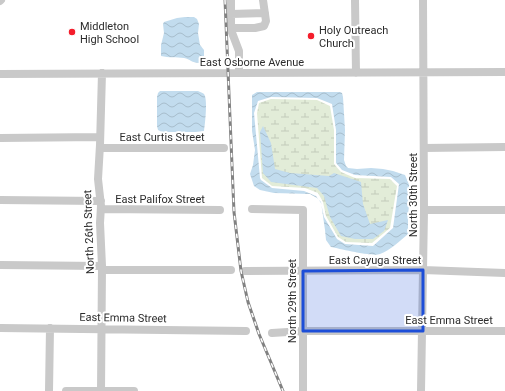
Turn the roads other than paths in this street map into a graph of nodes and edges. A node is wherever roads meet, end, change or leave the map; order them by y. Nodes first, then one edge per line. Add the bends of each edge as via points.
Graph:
1 (231, 0) edge
2 (263, 0) edge
3 (355, 0) edge
4 (423, 0) edge
5 (265, 13) junction
6 (231, 14) junction
7 (231, 28) junction
8 (356, 72) junction
9 (424, 72) junction
10 (505, 72) edge
11 (239, 73) junction
12 (0, 74) edge
13 (102, 74) junction
14 (100, 137) junction
15 (0, 138) edge
16 (505, 147) edge
17 (100, 148) junction
18 (224, 148) dead end
19 (424, 148) junction
20 (0, 200) edge
21 (101, 205) junction
22 (252, 209) dead end
23 (220, 210) dead end
24 (424, 210) junction
25 (505, 210) edge
26 (0, 266) edge
27 (102, 268) junction
28 (231, 270) dead end
29 (423, 270) junction
30 (245, 271) dead end
31 (303, 271) junction
32 (505, 273) edge
33 (0, 328) edge
34 (50, 328) junction
35 (102, 329) junction
36 (246, 331) dead end
37 (303, 331) junction
38 (423, 331) junction
39 (505, 332) edge
40 (272, 333) dead end
41 (49, 391) edge
42 (66, 391) edge
43 (101, 391) edge
44 (134, 391) edge
45 (303, 391) edge
46 (421, 391) edge

1 - 6 street
2 - 5 street
3 - 8 street
4 - 9 street, North 30th Street
5 - 6 street
5 - 7 street via 264,26
6 - 7 street
7 - 11 street via 239,51
8 - 9 street, East Osborne Avenue
8 - 11 street, East Osborne Avenue
9 - 10 street, East Osborne Avenue
9 - 19 street, North 30th Street
11 - 13 street, East Osborne Avenue
12 - 13 street, East Osborne Avenue
13 - 14 street, North 26th Street
14 - 15 street
14 - 17 street, North 26th Street
16 - 19 street
17 - 18 street, East Curtis Street
17 - 21 street, North 26th Street via 98,179
19 - 24 street, North 30th Street
20 - 21 street, East Palifox Street
21 - 23 street, East Palifox Street
21 - 27 street, North 26th Street
22 - 31 street, North 29th Street via 303,210
24 - 25 street
24 - 29 street, North 30th Street
26 - 27 street
27 - 28 street
27 - 35 street, North 26th Street
29 - 31 street, East Cayuga Street
29 - 32 street, East Cayuga Street
29 - 38 street, North 30th Street
30 - 31 street, East Cayuga Street
31 - 37 street, North 29th Street
33 - 34 street, East Emma Street
34 - 35 street, East Emma Street
34 - 41 street
35 - 36 street, East Emma Street
35 - 43 street, North 26th Street
37 - 38 street, East Emma Street
37 - 40 street, East Emma Street
37 - 45 street, North 29th Street
38 - 39 street, East Emma Street
38 - 46 street, North 30th Street
42 - 43 street
43 - 44 street

